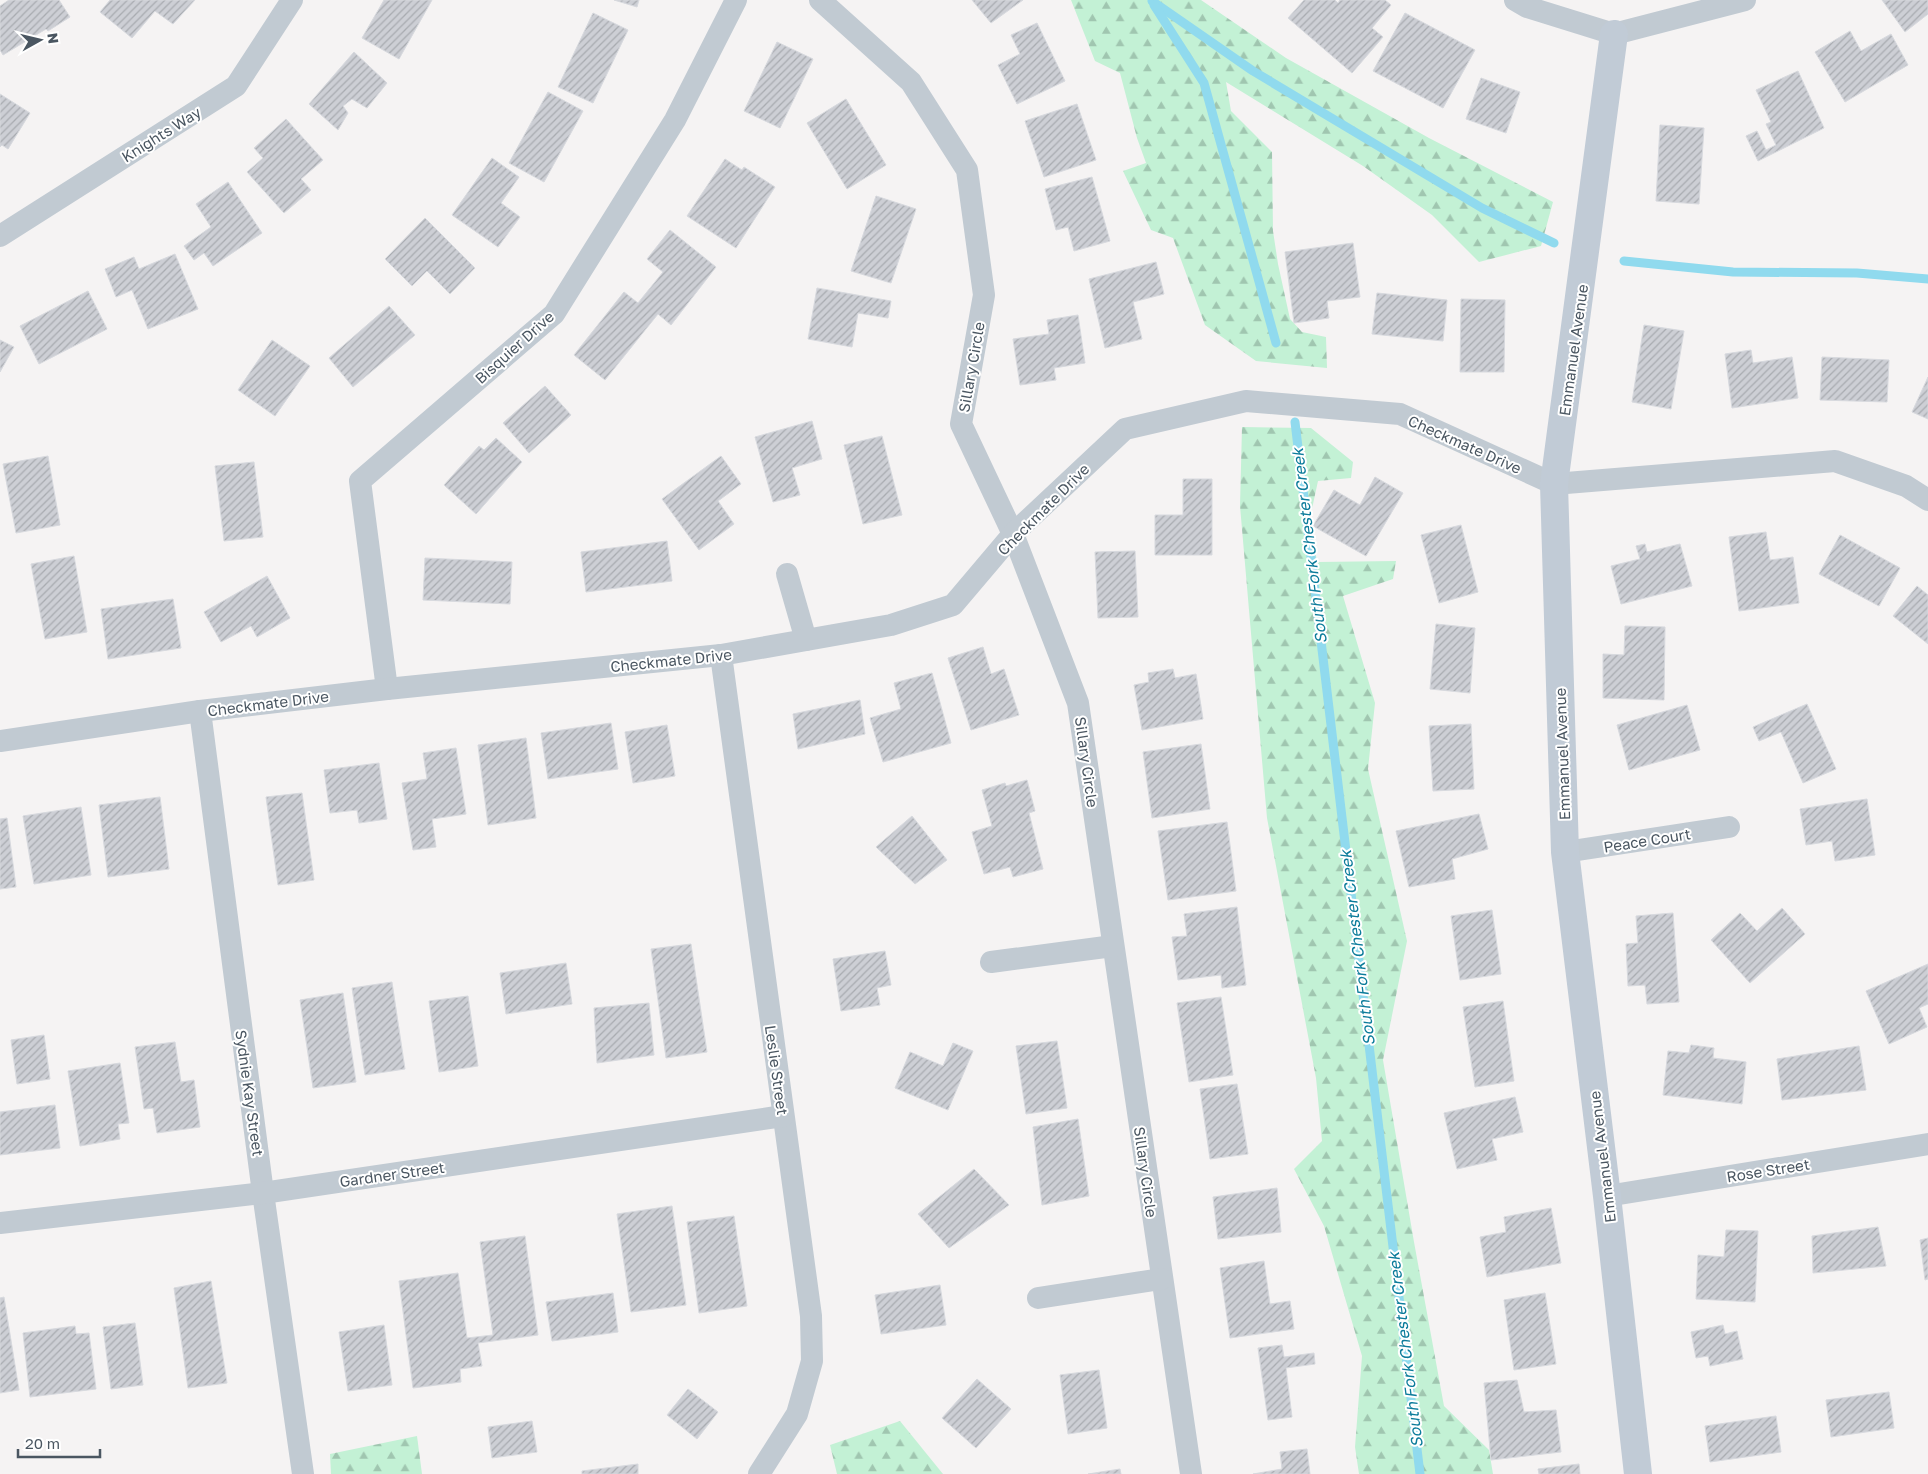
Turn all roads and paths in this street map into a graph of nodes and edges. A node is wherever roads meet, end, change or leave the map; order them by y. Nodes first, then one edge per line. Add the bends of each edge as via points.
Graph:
1 (292, 0) edge
2 (736, 0) edge
3 (820, 0) edge
4 (1515, 0) edge
5 (1745, 0) edge
6 (1614, 34) junction
7 (0, 236) edge
8 (1554, 484) junction
9 (1928, 500) edge
10 (1013, 534) junction
11 (787, 574) dead end
12 (806, 640) junction
13 (720, 656) junction
14 (387, 689) junction
15 (200, 712) junction
16 (0, 741) edge
17 (1729, 827) dead end
18 (1565, 852) junction
19 (1113, 946) junction
20 (991, 962) dead end
21 (784, 1116) junction
22 (1928, 1144) edge
23 (263, 1193) junction
24 (1607, 1196) junction
25 (0, 1223) edge
26 (1161, 1279) junction
27 (1038, 1298) dead end
28 (303, 1474) edge
29 (759, 1474) edge
30 (1191, 1474) edge
31 (1638, 1474) edge

1 - 7 street, Knights Way via 236,86
2 - 14 street, Bisquier Drive via 675,120 554,314 360,480
3 - 10 street, Sillary Circle via 911,82 967,170 984,295 961,424
4 - 6 street via 1527,7
5 - 6 street
6 - 8 street, Emmanuel Avenue
8 - 9 street, Checkmate Drive via 1835,461 1906,486
8 - 10 street, Checkmate Drive via 1400,414 1246,401 1125,429
8 - 18 street, Emmanuel Avenue
10 - 12 street, Checkmate Drive via 953,605 891,625
10 - 19 street, Sillary Circle via 1078,703
11 - 12 street
12 - 13 street, Checkmate Drive
13 - 14 street, Checkmate Drive
13 - 21 street, Leslie Street
14 - 15 street, Checkmate Drive
15 - 16 street, Checkmate Drive
15 - 23 street, Sydnie Kay Street
17 - 18 street, Peace Court
18 - 24 street, Emmanuel Avenue
19 - 20 street
19 - 26 street, Sillary Circle
21 - 23 street, Gardner Street
21 - 29 street, Leslie Street via 811,1316 812,1361 797,1414
22 - 24 street, Rose Street
23 - 25 street, Gardner Street
23 - 28 street, Sydnie Kay Street
24 - 31 street, Emmanuel Avenue
26 - 27 street
26 - 30 street, Sillary Circle

